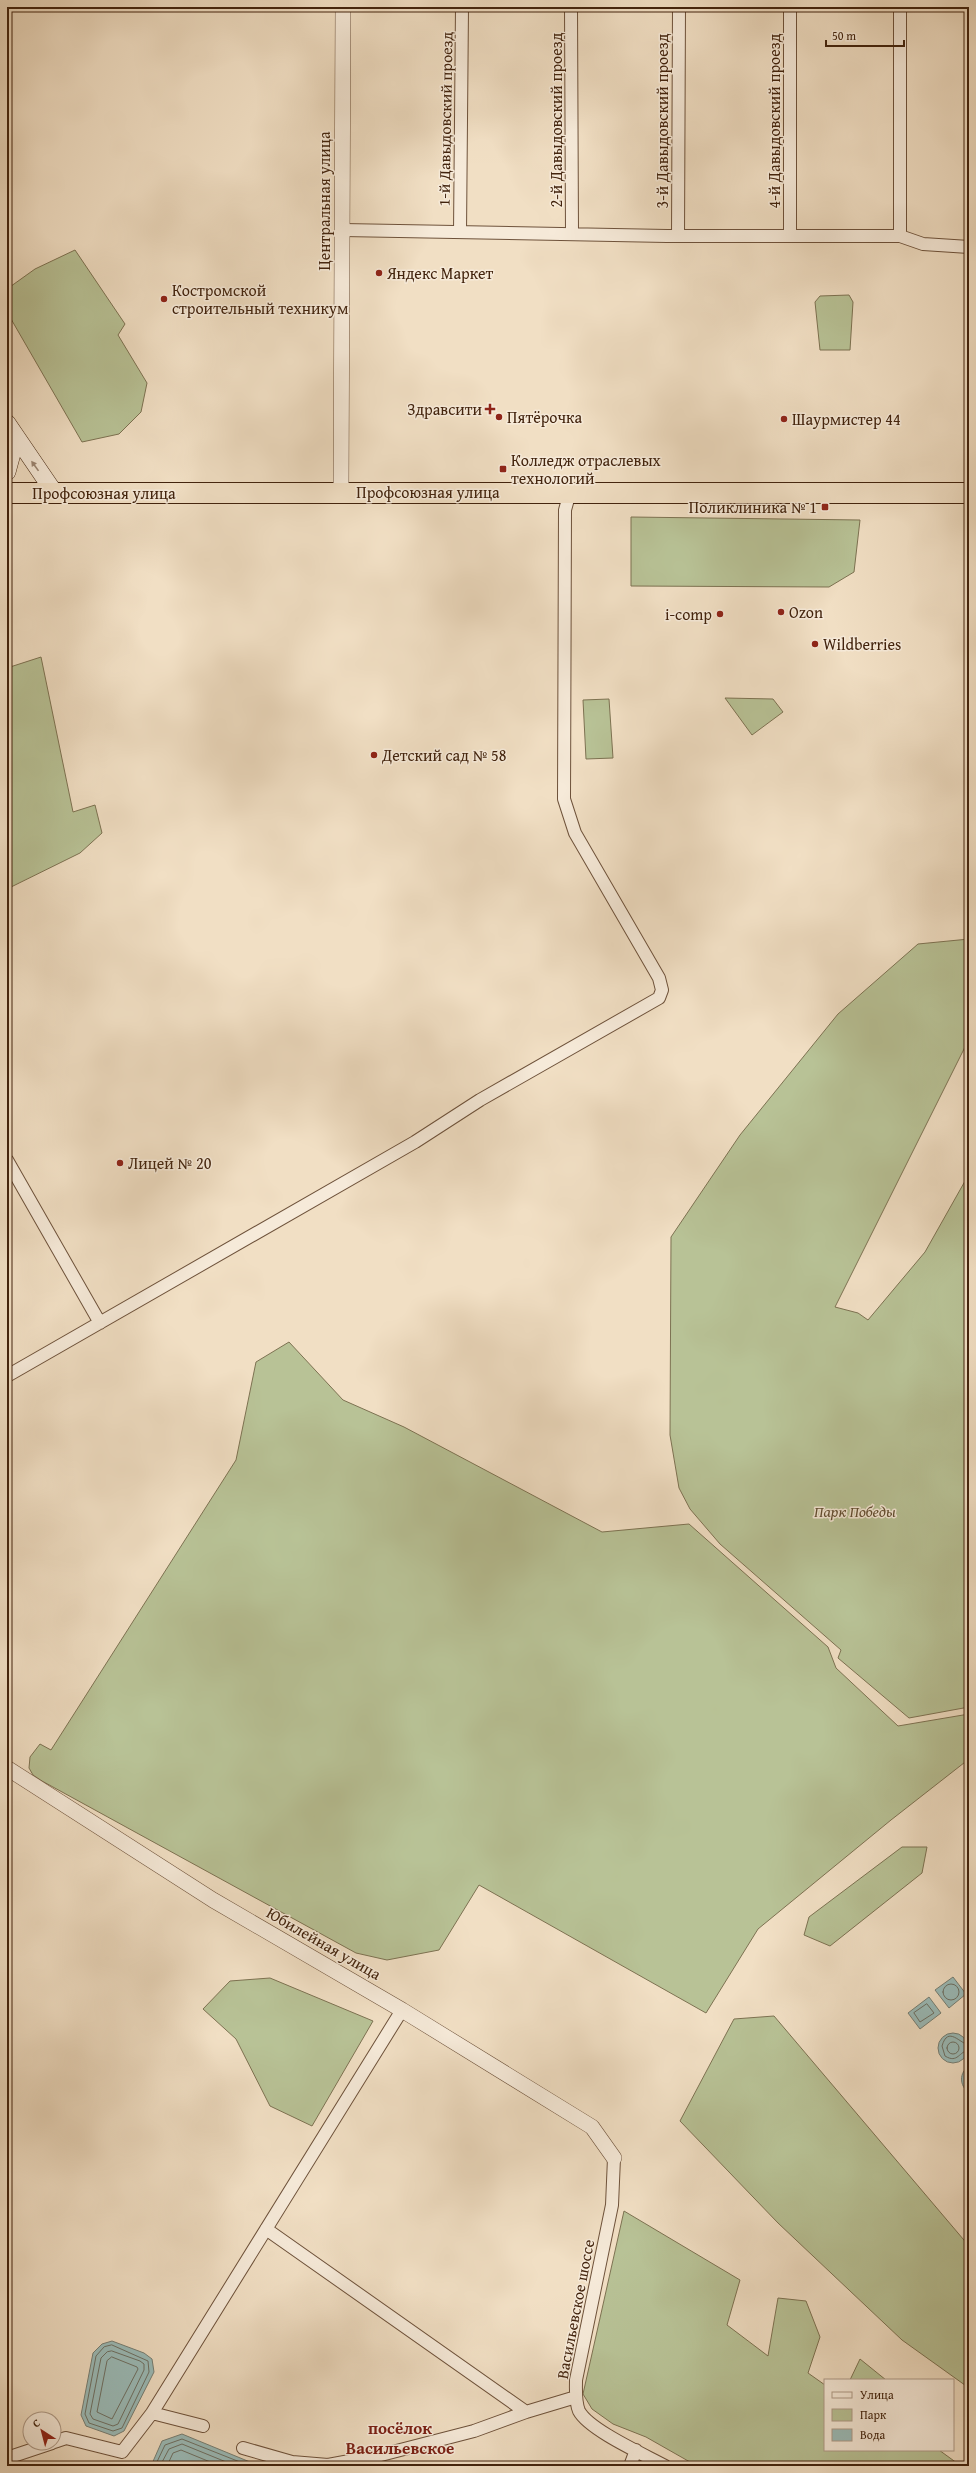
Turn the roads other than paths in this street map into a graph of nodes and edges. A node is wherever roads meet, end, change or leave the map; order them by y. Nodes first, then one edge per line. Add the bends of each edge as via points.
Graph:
1 (343, 7) edge
2 (462, 7) edge
3 (572, 7) edge
4 (679, 7) edge
5 (790, 7) edge
6 (900, 7) edge
7 (343, 230) junction
8 (460, 232) junction
9 (572, 233) junction
10 (678, 236) junction
11 (790, 236) junction
12 (900, 236) junction
13 (969, 247) edge
14 (7, 423) edge
15 (16, 439) junction
16 (7, 472) edge
17 (54, 492) junction
18 (341, 492) junction
19 (570, 492) junction
20 (7, 493) edge
21 (969, 493) edge
22 (7, 1160) edge
23 (100, 1323) junction
24 (7, 1376) edge
25 (7, 1768) edge
26 (402, 2010) junction
27 (614, 2158) joint
28 (266, 2229) junction
29 (576, 2397) junction
30 (526, 2412) junction
31 (152, 2413) junction
32 (203, 2426) dead end
33 (62, 2440) edge
34 (243, 2448) dead end
35 (636, 2450) junction
36 (28, 2451) edge
37 (7, 2458) edge
38 (630, 2466) edge
39 (665, 2466) edge

1 - 7 street, Центральная улица
2 - 8 street, 1-й Давыдовский проезд
3 - 9 street, 2-й Давыдовский проезд
4 - 10 street, 3-й Давыдовский проезд
5 - 11 street, 4-й Давыдовский проезд
6 - 12 street
7 - 8 street
7 - 18 street, Центральная улица
8 - 9 street
9 - 10 street
10 - 11 street
11 - 12 street
12 - 13 street via 923,244
14 - 15 main road
15 - 16 main road
17 -> 15 main road
17 - 18 highway, Профсоюзная улица
17 - 20 highway, Профсоюзная улица
18 - 19 highway, Профсоюзная улица
19 - 21 highway, Профсоюзная улица
19 - 23 street via 565,510 564,799 575,833 659,978 662,990 659,998
22 - 23 street
23 - 24 street
25 - 26 street, Юбилейная улица via 213,1900
26 - 27 street, Юбилейная улица via 592,2127
26 - 28 street
27 - 29 street, Васильевское шоссе via 612,2205 576,2380
28 - 30 street
28 - 31 street
29 - 30 street
29 - 35 street, Васильевское шоссе via 579,2411 590,2423
30 - 34 street via 474,2431 377,2456 328,2465 292,2462
31 - 32 street
31 - 33 street via 122,2452 66,2438
35 - 38 street
35 - 39 street, Васильевское шоссе
36 - 37 street

